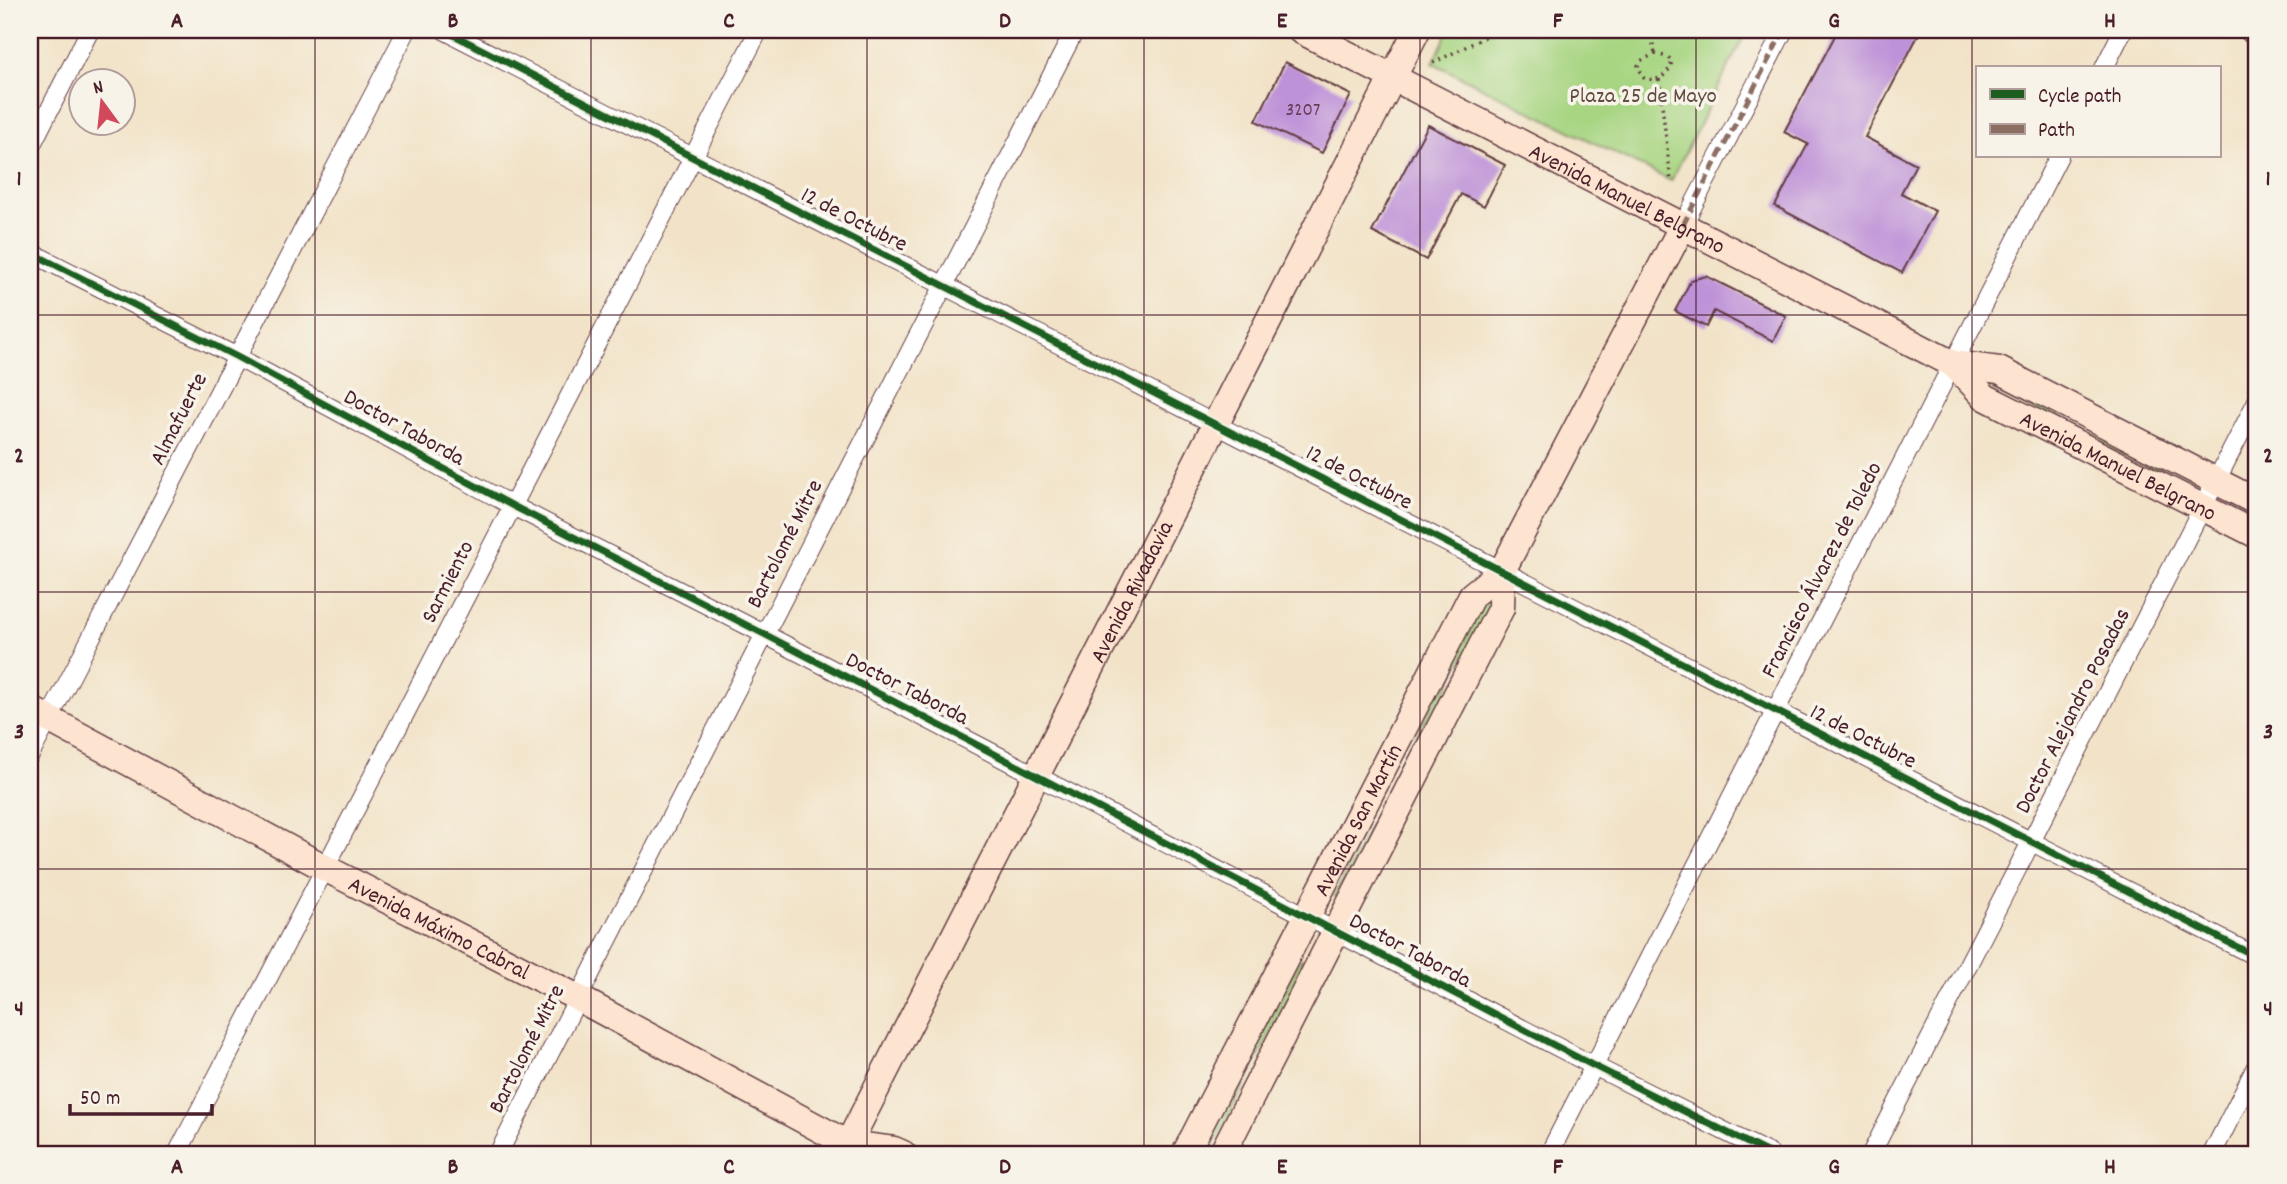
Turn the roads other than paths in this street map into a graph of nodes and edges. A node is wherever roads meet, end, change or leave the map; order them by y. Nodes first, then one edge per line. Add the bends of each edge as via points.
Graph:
1 (90, 30) edge
2 (407, 30) edge
3 (444, 30) edge
4 (759, 30) edge
5 (1075, 30) edge
6 (1300, 30) edge
7 (1417, 30) edge
8 (1784, 30) edge
9 (2123, 30) edge
10 (2105, 66) edge
11 (1393, 76) junction
12 (30, 148) edge
13 (693, 157) junction
14 (2058, 158) edge
15 (1683, 225) junction
16 (30, 252) edge
17 (943, 285) junction
18 (237, 357) junction
19 (1952, 364) junction
20 (2257, 401) edge
21 (1215, 424) junction
22 (2216, 481) junction
23 (2257, 502) edge
24 (513, 506) junction
25 (2202, 508) junction
26 (2257, 535) edge
27 (1502, 571) junction
28 (764, 634) junction
29 (1776, 711) junction
30 (39, 714) edge
31 (30, 755) edge
32 (1037, 776) junction
33 (2031, 842) junction
34 (325, 868) junction
35 (1308, 917) junction
36 (1336, 932) junction
37 (2257, 957) edge
38 (578, 998) junction
39 (2257, 1065) edge
40 (1594, 1066) junction
41 (850, 1151) edge
42 (30, 1152) edge
43 (35, 1154) edge
44 (177, 1154) edge
45 (498, 1154) edge
46 (903, 1154) edge
47 (1185, 1154) edge
48 (1222, 1154) edge
49 (1549, 1154) edge
50 (1770, 1154) edge
51 (1871, 1154) edge
52 (2212, 1154) edge

1 - 12 street
2 - 18 street, Almafuerte
3 - 13 street, 12 de Octubre
4 - 13 street, Sarmiento
5 - 17 street, Bartolomé Mitre
6 - 11 main road, Avenida Manuel Belgrano
7 - 11 main road, Avenida Rivadavia
8 - 15 street, Avenida San Martín
9 - 10 street
11 - 15 main road, Avenida Manuel Belgrano
11 - 21 main road, Avenida Rivadavia
13 - 17 street, 12 de Octubre
13 - 24 street, Sarmiento
14 - 19 street, Francisco Álvarez de Toledo
15 - 19 main road, Avenida Manuel Belgrano
15 - 27 main road, Avenida San Martín
16 - 18 street, Doctor Taborda
17 - 21 street, 12 de Octubre
17 - 28 street, Bartolomé Mitre
18 - 24 street, Doctor Taborda
18 - 30 street, Almafuerte
19 - 22 main road, Avenida Manuel Belgrano via 1999,370
19 - 25 main road, Avenida Manuel Belgrano via 1985,397
19 - 29 street, Francisco Álvarez de Toledo
20 - 22 street, Doctor Alejandro Posadas
21 - 27 street, 12 de Octubre
21 - 32 main road, Avenida Rivadavia
22 - 23 main road, Avenida Manuel Belgrano
22 - 25 street, Doctor Alejandro Posadas
24 - 28 street, Doctor Taborda
24 - 34 street, Sarmiento
25 - 26 main road, Avenida Manuel Belgrano
25 - 33 street, Doctor Alejandro Posadas
27 - 29 street, 12 de Octubre
27 - 35 main road, Avenida San Martín via 1472,595
27 - 36 main road, Avenida San Martín via 1502,608
28 - 32 street, Doctor Taborda
28 - 38 street, Bartolomé Mitre
29 - 33 street, 12 de Octubre
29 - 40 street, Francisco Álvarez de Toledo
30 - 31 street, Almafuerte
30 - 34 main road, Avenida Máximo Cabral
32 - 35 street, Doctor Taborda
32 - 41 main road, Avenida Rivadavia
33 - 37 street, 12 de Octubre
33 - 51 street, Doctor Alejandro Posadas
34 - 38 main road, Avenida Máximo Cabral
34 - 44 street, Sarmiento
35 - 36 street, Doctor Taborda
35 - 47 main road, Avenida San Martín
36 - 40 street, Doctor Taborda
36 - 48 main road, Avenida San Martín
38 - 41 main road, Avenida Máximo Cabral
38 - 45 street, Bartolomé Mitre
39 - 52 street
40 - 49 street, Francisco Álvarez de Toledo
40 - 50 street, Doctor Taborda
41 - 46 main road, Avenida Máximo Cabral
42 - 43 street

